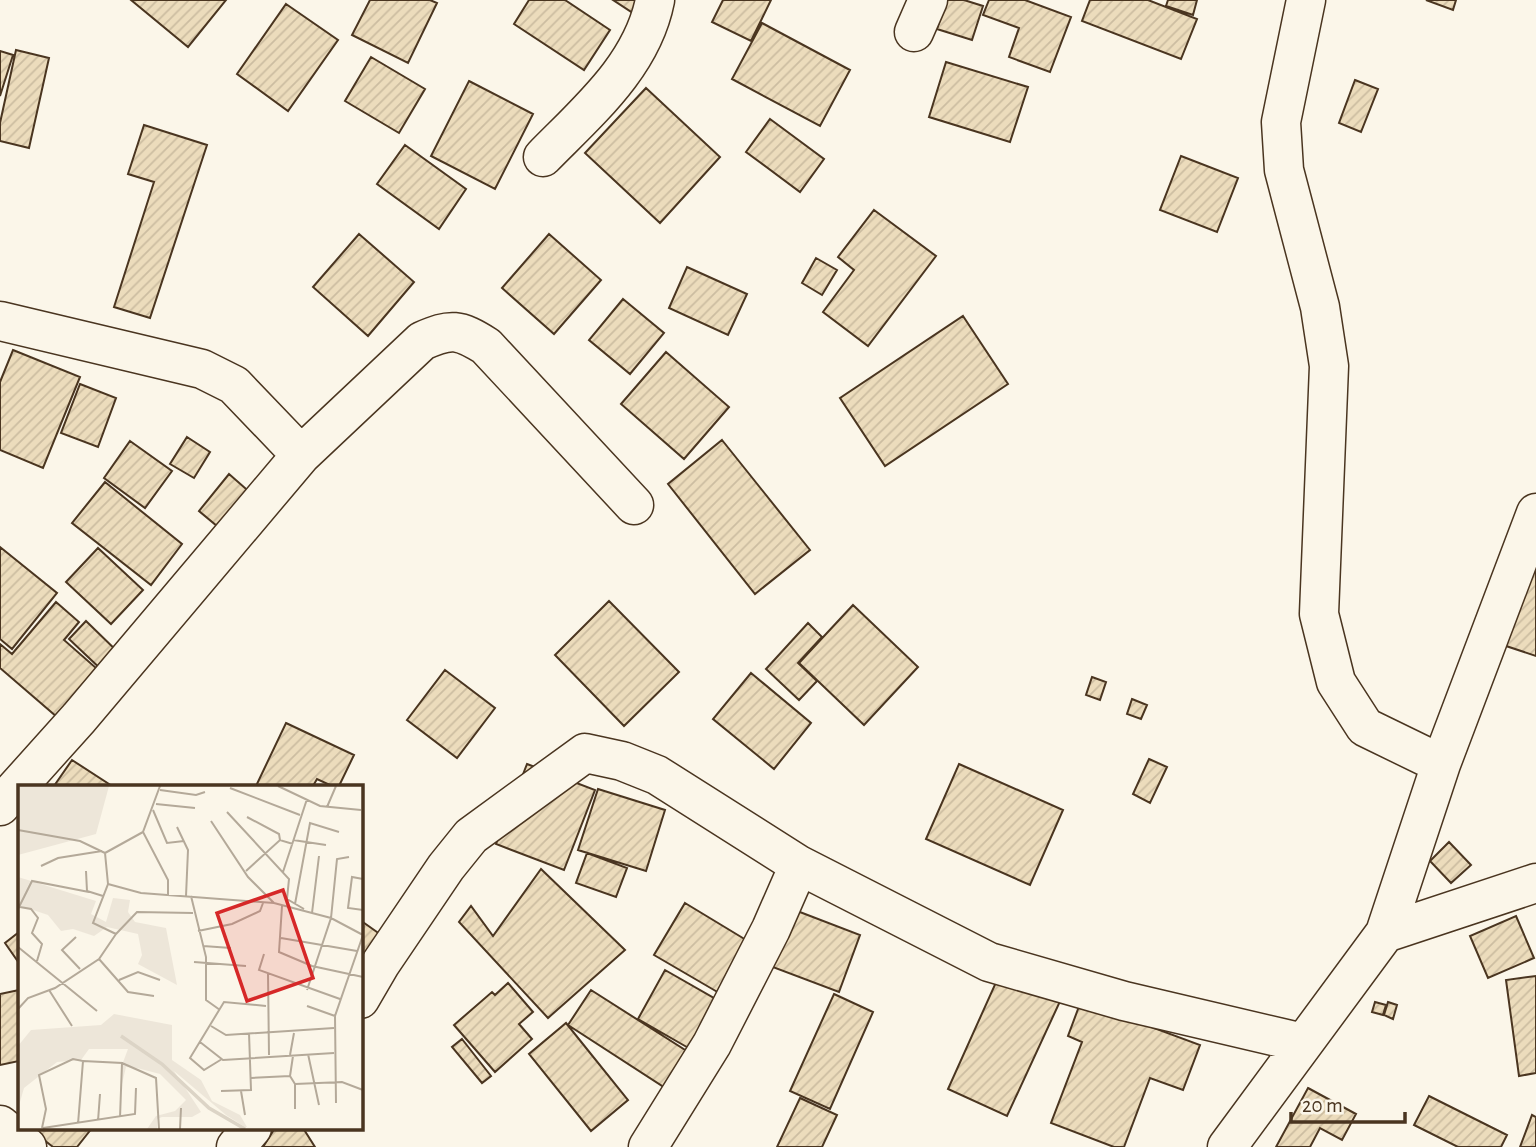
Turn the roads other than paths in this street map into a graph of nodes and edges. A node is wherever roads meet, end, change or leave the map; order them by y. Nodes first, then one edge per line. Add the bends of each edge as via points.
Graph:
1 (655, 0) edge
2 (1306, 0) edge
3 (543, 157) dead end
4 (0, 321) edge
5 (301, 455) junction
6 (634, 505) dead end
7 (1536, 513) edge
8 (1441, 764) junction
9 (19, 785) edge
10 (18, 786) edge
11 (0, 806) edge
12 (799, 865) junction
13 (1536, 883) edge
14 (1385, 933) junction
15 (362, 996) edge
16 (1303, 1044) junction
17 (0, 1125) edge
18 (250, 1130) edge
19 (27, 1147) edge
20 (236, 1147) edge
21 (648, 1147) edge
22 (1227, 1147) edge

1 - 3 street via 651,20 621,77
2 - 8 street via 1281,122 1284,170 1320,307 1329,366 1319,614 1336,682 1364,727
4 - 5 street via 202,369 234,385
5 - 6 street via 422,341 444,332 467,334 486,346
5 - 9 street
7 - 8 street
8 - 14 street
10 - 11 street
12 - 15 street via 657,775 585,752 471,836
12 - 16 street via 989,962 1124,1001
12 - 21 street via 712,1044
13 - 14 street
14 - 16 street
16 - 22 street
17 - 19 street
18 - 20 street

